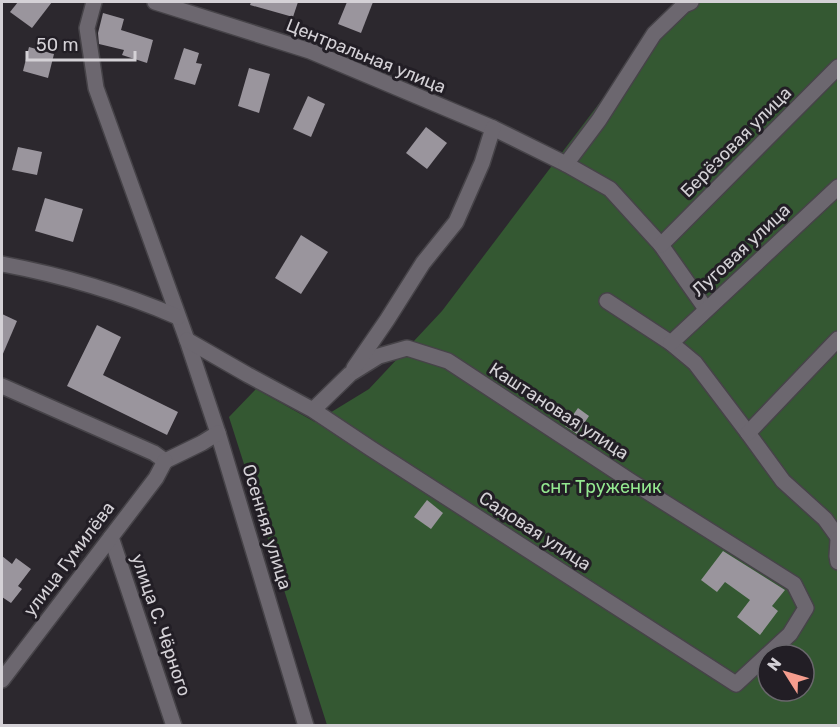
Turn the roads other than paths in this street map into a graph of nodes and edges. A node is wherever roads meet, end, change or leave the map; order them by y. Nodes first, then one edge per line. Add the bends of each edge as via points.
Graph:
1 (94, 2) edge
2 (155, 2) edge
3 (691, 2) edge
4 (838, 67) edge
5 (493, 128) junction
6 (566, 164) junction
7 (838, 187) edge
8 (661, 245) junction
9 (2, 264) edge
10 (607, 301) dead end
11 (706, 309) junction
12 (178, 317) junction
13 (838, 339) edge
14 (187, 340) junction
15 (671, 343) junction
16 (350, 374) junction
17 (2, 386) edge
18 (313, 410) junction
19 (218, 433) junction
20 (748, 433) junction
21 (165, 461) junction
22 (111, 537) junction
23 (838, 538) edge
24 (838, 558) edge
25 (2, 680) edge
26 (736, 684) joint
27 (174, 726) edge
28 (306, 726) edge

1 - 12 street, Осенняя улица via 87,28 96,88
2 - 5 street, Центральная улица via 310,51
3 - 6 street via 654,34
4 - 8 street, Берёзовая улица
5 - 6 street, Центральная улица
5 - 16 street via 456,222 423,263
6 - 8 street, Центральная улица via 610,189
7 - 11 street, Луговая улица
8 - 11 street, Центральная улица
9 - 12 street via 40,271
10 - 15 street
11 - 15 street, Луговая улица
12 - 14 street, Осенняя улица
13 - 20 street
14 - 18 street
14 - 19 street, Осенняя улица
15 - 20 street via 695,363
16 - 18 street, Каштановая улица
16 - 26 street, Каштановая улица via 379,356 407,348 448,361 794,584 806,608 790,634
17 - 21 street
18 - 26 street, Садовая улица
19 - 21 street
19 - 28 street, Осенняя улица
20 - 23 street via 783,481 825,519
21 - 22 street, улица Гумилёва
22 - 25 street, улица Гумилёва
22 - 27 street, улица С. Чёрного
23 - 24 street

